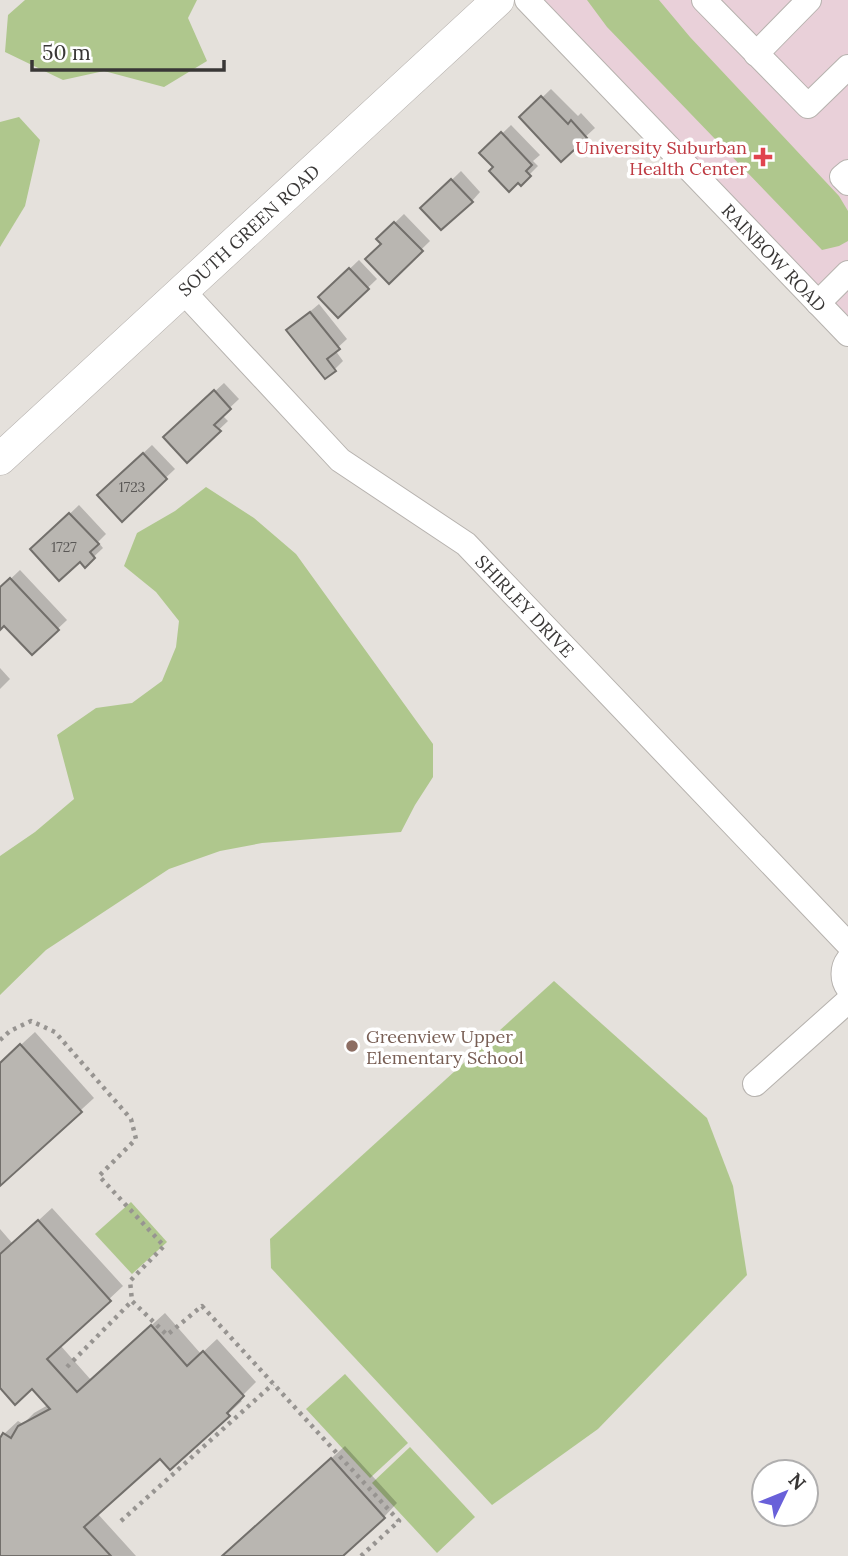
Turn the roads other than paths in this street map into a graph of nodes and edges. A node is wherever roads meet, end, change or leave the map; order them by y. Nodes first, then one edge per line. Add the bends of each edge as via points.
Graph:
1 (498, 0) edge
2 (527, 0) edge
3 (704, 0) edge
4 (809, 0) edge
5 (756, 54) junction
6 (848, 67) edge
7 (848, 172) edge
8 (848, 183) edge
9 (848, 273) edge
10 (182, 290) junction
11 (818, 303) junction
12 (848, 334) edge
13 (0, 459) edge
14 (848, 944) edge
15 (848, 960) edge
16 (848, 988) edge
17 (848, 1000) edge
18 (755, 1084) dead end

1 - 10 main road, SOUTH GREEN ROAD
2 - 11 street, RAINBOW ROAD
3 - 5 street
4 - 5 street
5 - 6 street via 808,106
7 - 8 street via 842,177
9 - 11 street
10 - 13 main road, SOUTH GREEN ROAD
10 - 14 street, SHIRLEY DRIVE via 340,460 466,544
11 - 12 street, RAINBOW ROAD
15 - 16 street via 844,983
17 - 18 street

